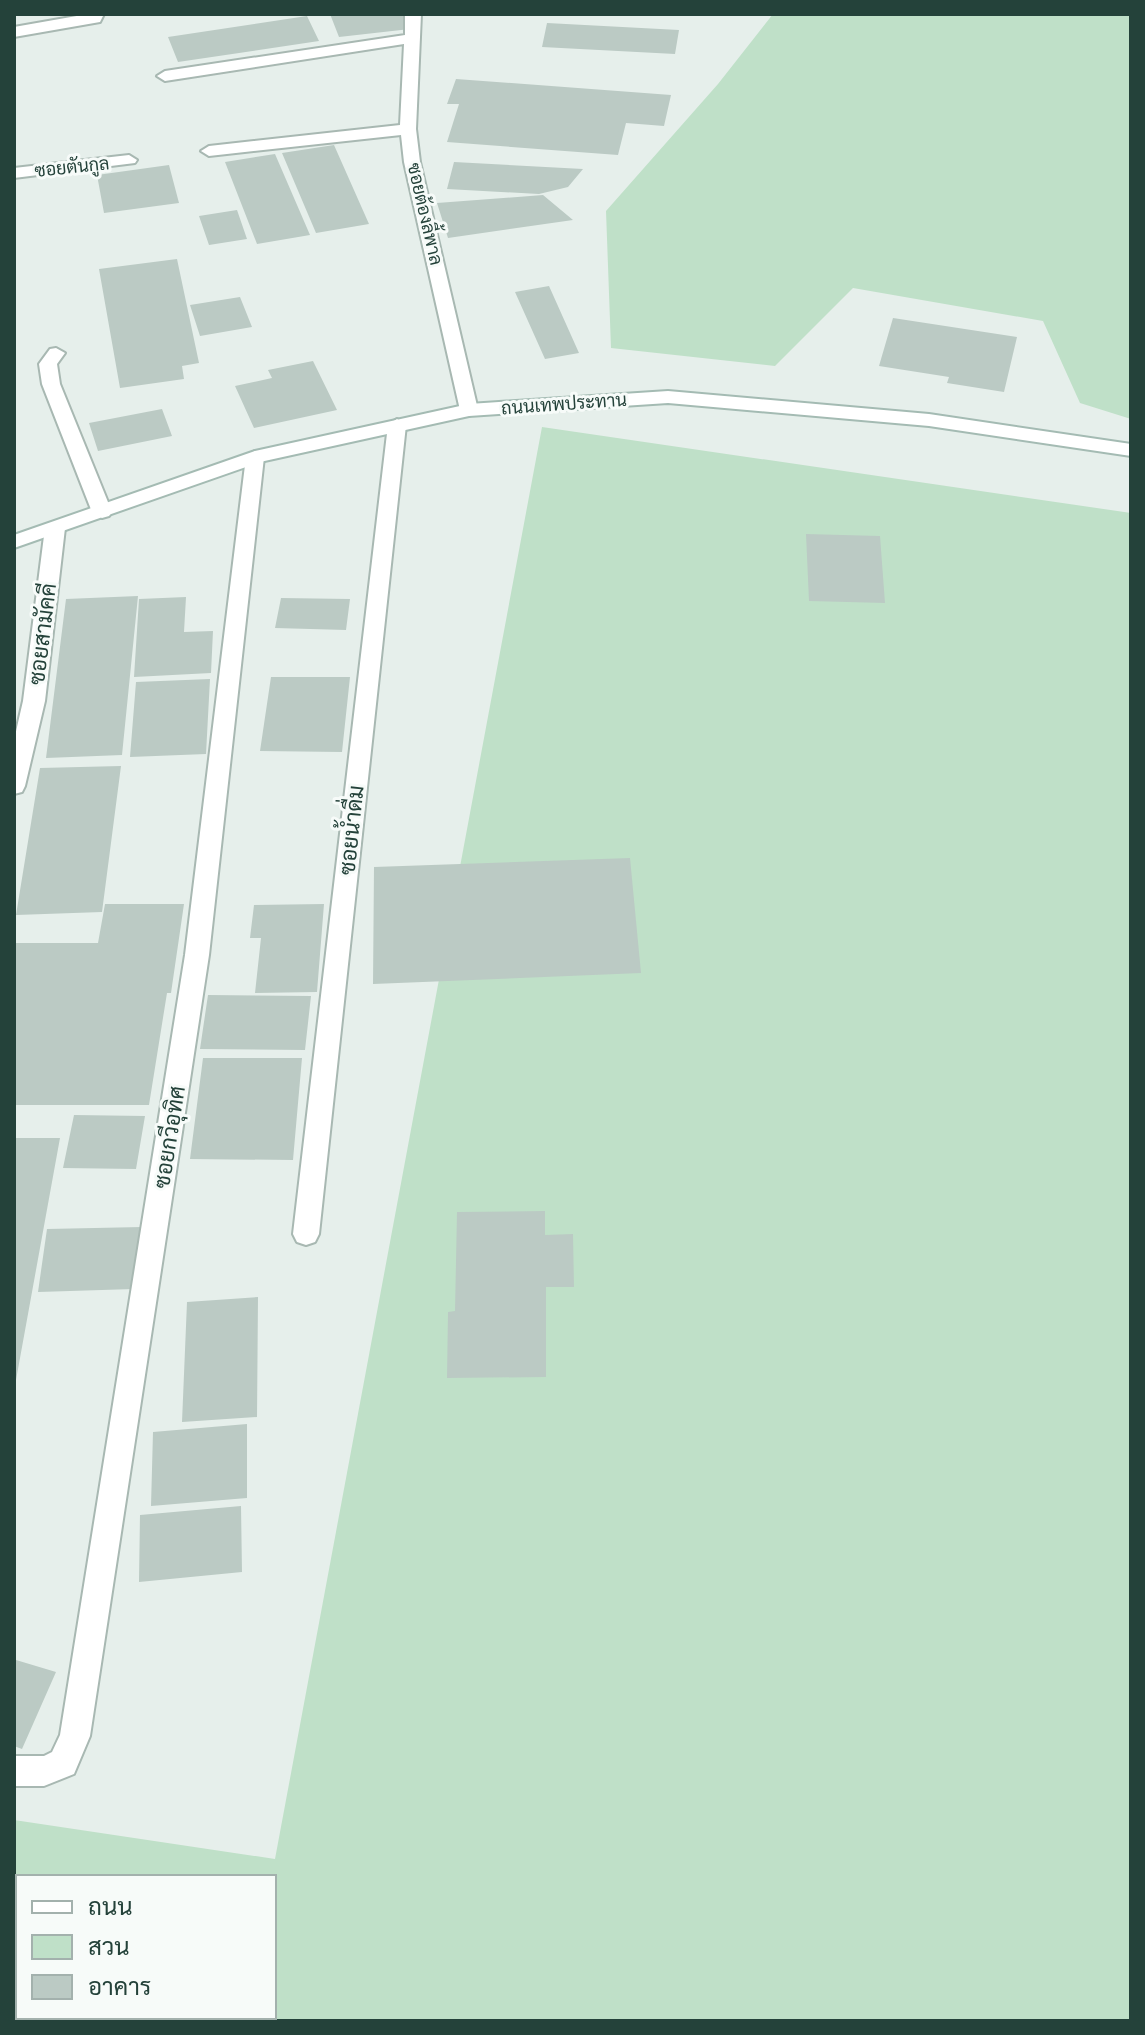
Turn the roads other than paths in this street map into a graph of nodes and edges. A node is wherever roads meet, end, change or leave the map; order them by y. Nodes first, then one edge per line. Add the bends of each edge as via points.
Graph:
1 (96, 14) edge
2 (413, 14) edge
3 (14, 32) edge
4 (412, 38) junction
5 (165, 76) dead end
6 (408, 129) junction
7 (209, 151) dead end
8 (129, 160) dead end
9 (14, 173) edge
10 (56, 353) dead end
11 (469, 410) junction
12 (397, 425) junction
13 (1131, 450) edge
14 (255, 457) junction
15 (102, 512) junction
16 (55, 528) junction
17 (14, 542) edge
18 (14, 786) edge
19 (306, 1234) dead end
20 (14, 1771) edge

1 - 3 street via 95,19 77,23
2 - 4 street, ซอยต้องลี้พาล
4 - 5 street
4 - 6 street, ซอยต้องลี้พาล
6 - 7 street
6 - 11 street, ซอยต้องลี้พาล
8 - 9 street, ซอยตันกูล
10 - 15 street via 48,364 51,384
11 - 12 street, ถนนเทพประทาน
11 - 13 street, ถนนเทพประทาน via 668,397 929,420
12 - 14 street, ถนนเทพประทาน
12 - 19 street, ซอยน้ำดื่ม
14 - 15 street, ถนนเทพประทาน
14 - 20 street, ซอยกวีอุทิศ via 197,955 75,1736 63,1763 44,1771
15 - 16 street, ถนนเทพประทาน
16 - 17 street, ถนนเทพประทาน
16 - 18 street, ซอยสามัคคี via 34,701

